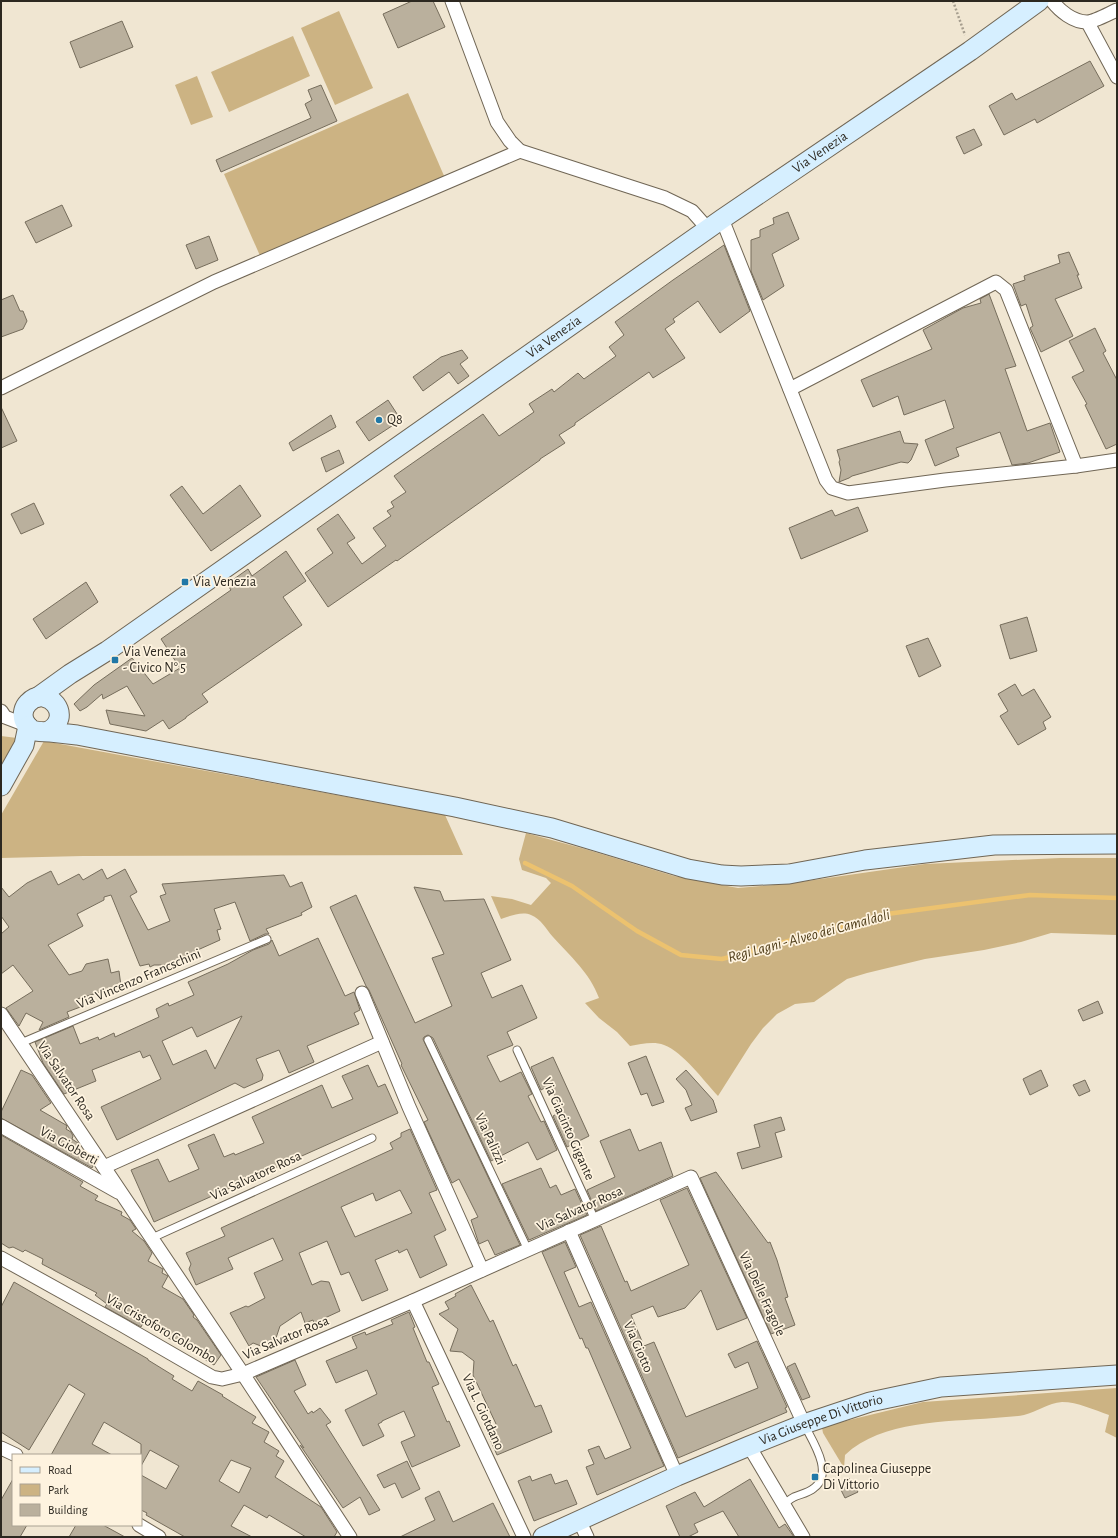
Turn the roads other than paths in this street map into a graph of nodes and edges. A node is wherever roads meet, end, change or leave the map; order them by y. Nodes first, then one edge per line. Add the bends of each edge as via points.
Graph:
1 (452, 1) edge
2 (1039, 1) edge
3 (1052, 1) edge
4 (1117, 10) edge
5 (1088, 22) junction
6 (1117, 77) edge
7 (520, 151) junction
8 (715, 224) junction
9 (1, 388) edge
10 (790, 390) junction
11 (1117, 460) edge
12 (1076, 466) junction
13 (70, 674) junction
14 (32, 701) junction
15 (2, 715) edge
16 (43, 725) junction
17 (1, 786) edge
18 (1117, 844) edge
19 (267, 939) dead end
20 (362, 993) dead end
21 (1, 1014) edge
22 (428, 1040) dead end
23 (382, 1042) junction
24 (21, 1043) junction
25 (517, 1050) dead end
26 (1, 1126) edge
27 (372, 1138) dead end
28 (104, 1167) junction
29 (691, 1177) joint
30 (122, 1194) junction
31 (595, 1220) junction
32 (569, 1231) junction
33 (152, 1238) junction
34 (528, 1250) junction
35 (1, 1258) edge
36 (482, 1270) junction
37 (413, 1301) junction
38 (243, 1374) junction
39 (1117, 1375) edge
40 (804, 1424) junction
41 (749, 1446) junction
42 (1, 1448) edge
43 (14, 1454) edge
44 (677, 1476) junction
45 (784, 1504) junction
46 (579, 1520) junction
47 (141, 1526) edge
48 (159, 1537) edge
49 (350, 1537) edge
50 (524, 1537) edge
51 (543, 1537) edge
52 (587, 1537) edge
53 (803, 1537) edge

1 - 7 street via 496,122
2 - 8 street, Via Venezia via 970,51
3 - 5 street via 1060,11
4 - 5 street
5 - 6 street
7 - 8 street via 665,198
7 - 9 street via 214,282
8 - 10 street
8 - 13 street, Via Venezia
10 - 12 street via 826,480 832,488 848,493
10 - 12 street via 996,282 1006,290
11 - 12 street
13 - 14 street, Via Venezia
13 - 16 street
14 - 15 street
14 - 16 street via 23,715
14 - 16 street via 50,699 58,708
15 - 16 street
16 - 17 street via 24,745
16 - 18 street via 78,735 552,828 688,869 722,875 789,874 865,860 994,845
19 - 24 lane, Via Vincenzo Francschini
20 - 23 street
21 - 24 street, Via Salvator Rosa
22 - 34 lane, Via Palizzi
23 - 28 street
23 - 36 street
24 - 28 street, Via Salvator Rosa
25 - 31 lane, Via Giacinto Gigante
26 - 30 street, Via Gioberti
27 - 33 lane, Via Salvatore Rosa
28 - 30 street, Via Salvator Rosa
29 - 31 street, Via Salvator Rosa
29 - 40 street, Via Delle Fragole
30 - 33 street, Via Salvator Rosa
31 - 32 street, Via Salvator Rosa
32 - 34 street, Via Salvator Rosa
32 - 44 street, Via Giotto
33 - 38 street, Via Salvator Rosa
34 - 36 street, Via Salvator Rosa
35 - 38 street, Via Cristoforo Colombo via 212,1377 222,1379
36 - 37 street, Via Salvator Rosa
37 - 38 street, Via Salvator Rosa
37 - 50 street, Via L. Giotdano
38 - 49 street
39 - 40 street, Via Giuseppe Di Vittorio via 942,1387 870,1402
40 - 41 street, Via Giuseppe Di Vittorio
40 - 45 lane via 821,1460 820,1483 807,1493 794,1497
41 - 44 street, Via Giuseppe Di Vittorio
41 - 45 street
42 - 43 street
44 - 46 street, Via Giuseppe Di Vittorio
45 - 53 street
46 - 51 street, Via Giuseppe Di Vittorio
46 - 52 street
47 - 48 street

